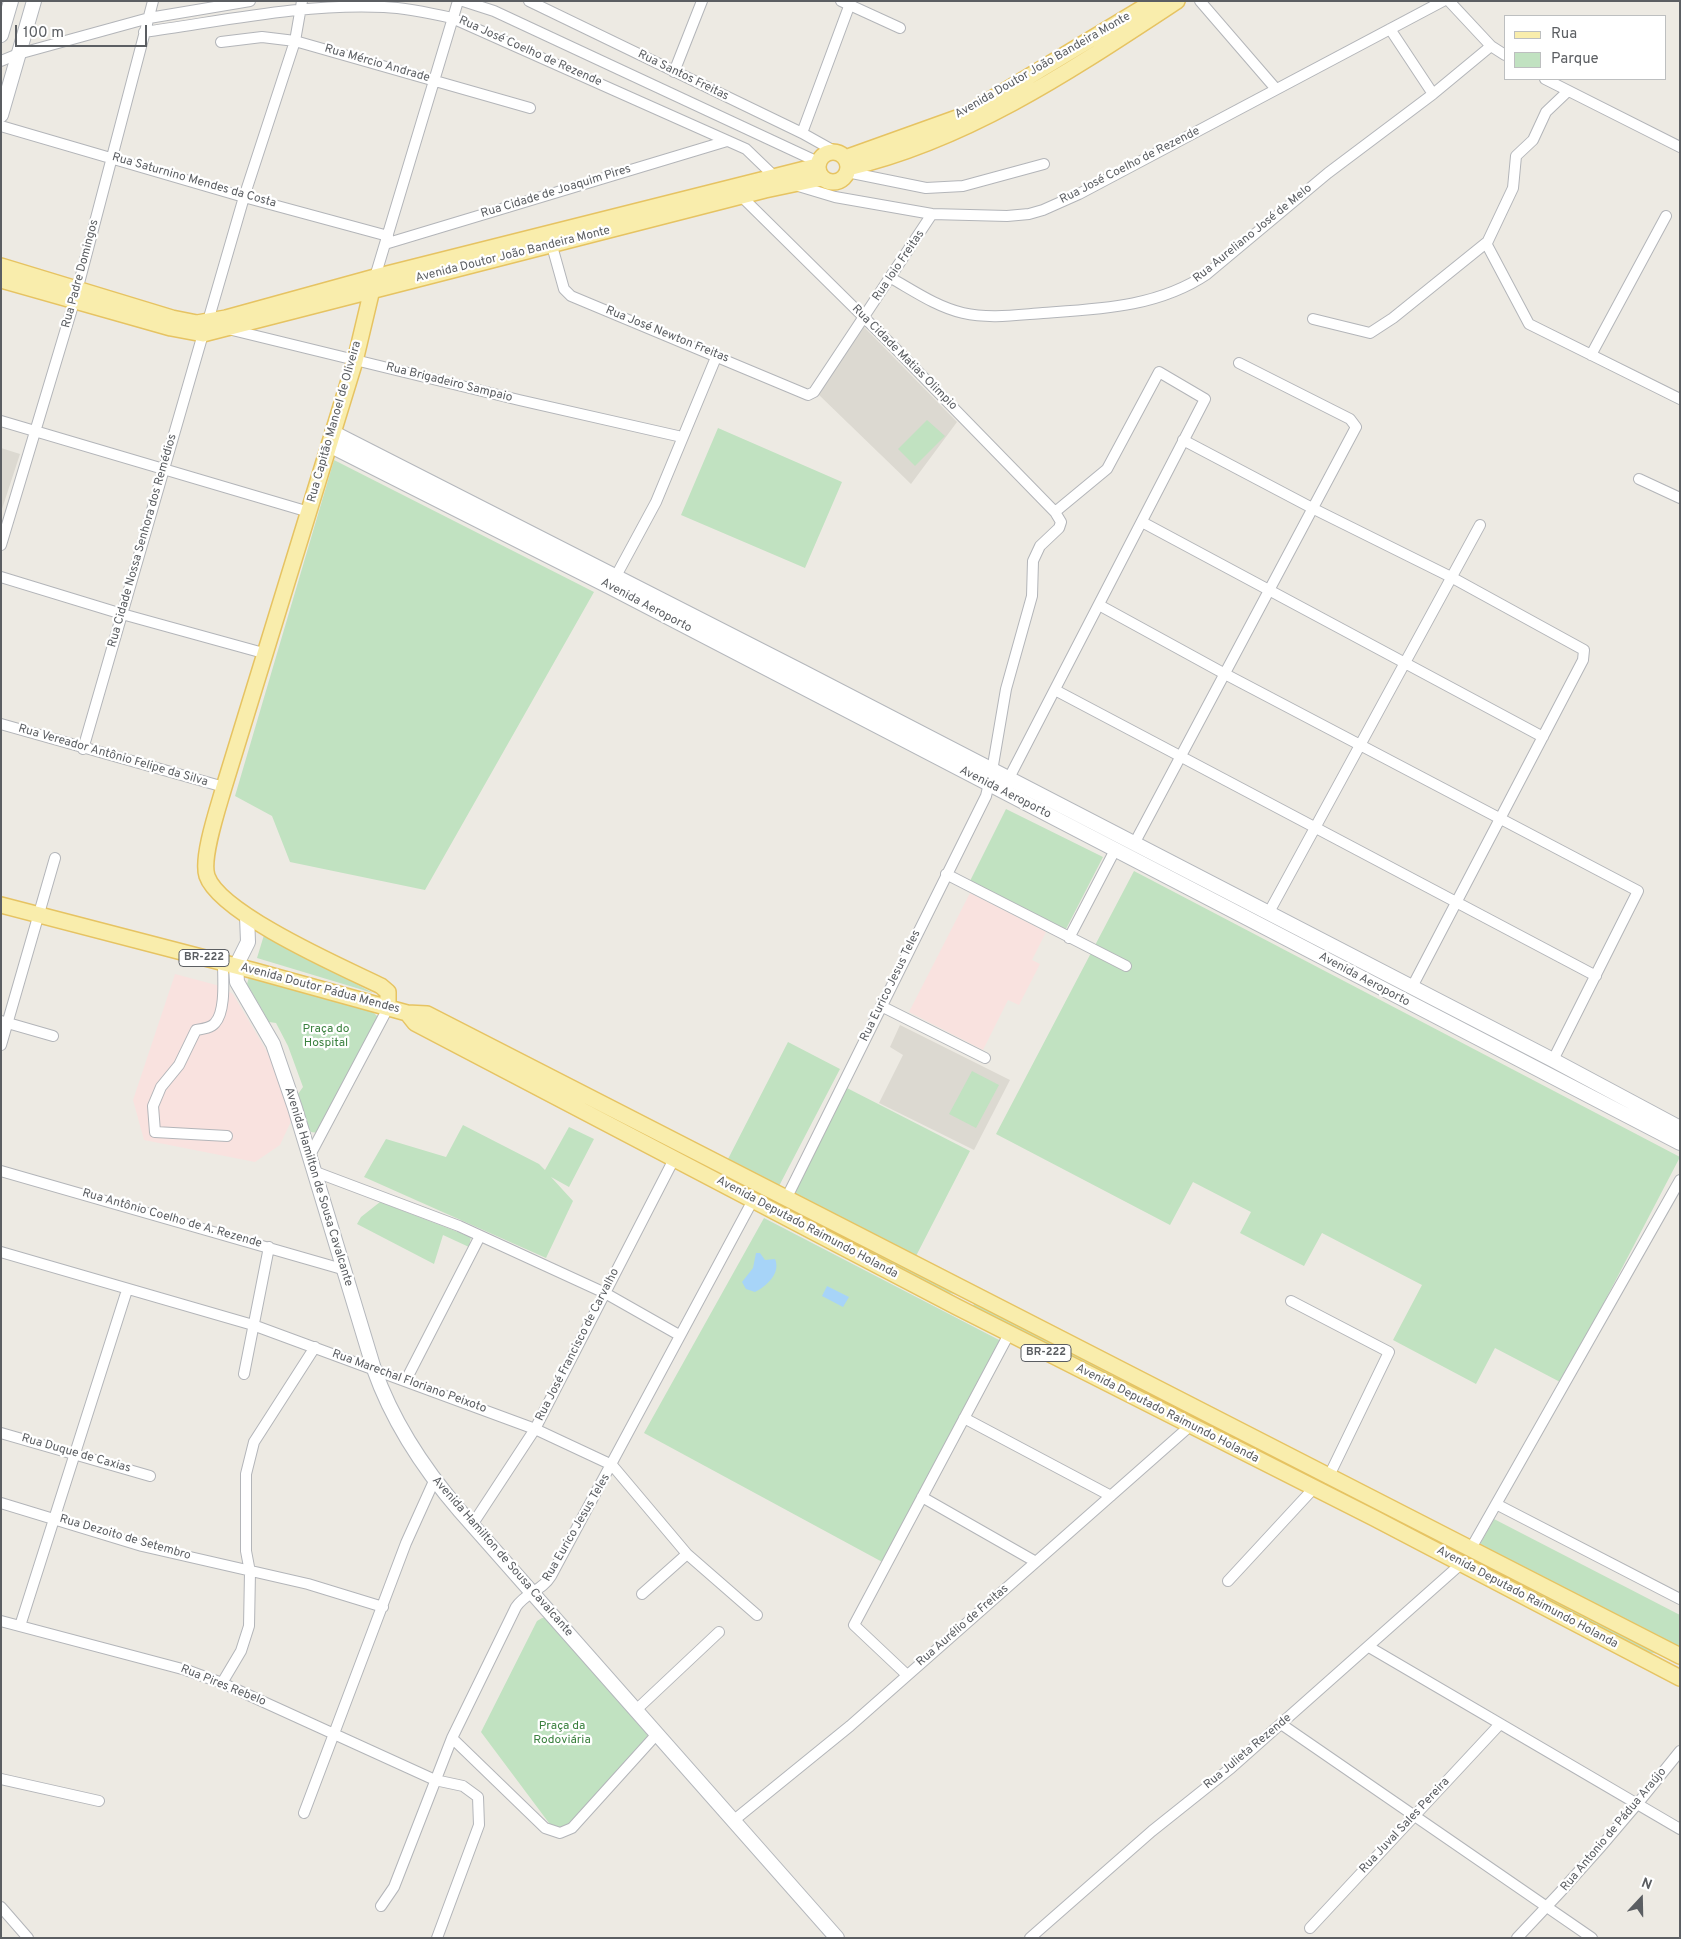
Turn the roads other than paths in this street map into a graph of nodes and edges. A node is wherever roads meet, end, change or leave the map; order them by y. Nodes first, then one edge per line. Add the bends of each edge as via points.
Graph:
1 (12, 1) edge
2 (34, 1) edge
3 (154, 1) edge
4 (250, 1) edge
5 (458, 1) edge
6 (463, 1) edge
7 (529, 1) edge
8 (702, 1) edge
9 (1154, 1) edge
10 (1177, 1) edge
11 (1200, 1) edge
12 (1443, 1) edge
13 (1449, 1) edge
14 (847, 3) edge
15 (540, 4) edge
16 (301, 6) edge
17 (149, 18) junction
18 (452, 18) junction
19 (900, 28) dead end
20 (1390, 29) junction
21 (144, 32) junction
22 (1, 35) edge
23 (295, 41) junction
24 (221, 42) dead end
25 (1491, 46) junction
26 (18, 54) junction
27 (1504, 55) edge
28 (1, 61) edge
29 (674, 72) junction
30 (1547, 80) edge
31 (435, 81) junction
32 (1276, 89) junction
33 (1567, 92) junction
34 (1434, 94) junction
35 (530, 108) dead end
36 (1, 115) edge
37 (1, 126) edge
38 (802, 133) junction
39 (727, 141) junction
40 (1680, 147) edge
41 (113, 157) junction
42 (844, 162) junction
43 (1044, 164) dead end
44 (819, 169) junction
45 (774, 176) junction
46 (792, 184) junction
47 (244, 197) junction
48 (742, 197) junction
49 (932, 214) junction
50 (1666, 216) dead end
51 (386, 240) junction
52 (1486, 244) junction
53 (552, 246) junction
54 (1, 266) edge
55 (891, 278) junction
56 (1, 280) edge
57 (373, 284) junction
58 (75, 296) junction
59 (864, 318) junction
60 (1313, 319) dead end
61 (227, 324) junction
62 (206, 328) junction
63 (717, 355) junction
64 (1591, 355) junction
65 (355, 360) junction
66 (1239, 363) dead end
67 (814, 392) joint
68 (1680, 399) edge
69 (1, 421) edge
70 (37, 431) junction
71 (682, 437) junction
72 (331, 438) junction
73 (1183, 440) junction
74 (165, 469) junction
75 (1639, 479) dead end
76 (1680, 498) edge
77 (1314, 509) junction
78 (309, 512) junction
79 (1055, 512) junction
80 (1061, 522) joint
81 (1142, 522) junction
82 (1480, 524) dead end
83 (1, 545) edge
84 (1, 576) edge
85 (616, 576) junction
86 (1451, 577) junction
87 (1270, 590) junction
88 (1099, 604) junction
89 (122, 614) junction
90 (267, 654) junction
91 (1404, 663) junction
92 (1225, 674) junction
93 (1056, 690) junction
94 (1, 724) edge
95 (1543, 737) junction
96 (1360, 745) junction
97 (84, 749) junction
98 (1181, 756) junction
99 (992, 771) junction
100 (1009, 778) junction
101 (989, 785) junction
102 (224, 787) junction
103 (1500, 819) junction
104 (1315, 827) junction
105 (1134, 844) junction
106 (1115, 850) junction
107 (55, 858) dead end
108 (946, 874) junction
109 (1457, 902) junction
110 (1, 906) edge
111 (1268, 914) junction
112 (40, 915) junction
113 (247, 916) junction
114 (269, 929) junction
115 (1069, 938) junction
116 (248, 942) junction
117 (229, 965) junction
118 (1126, 966) dead end
119 (1596, 976) junction
120 (1412, 987) junction
121 (881, 1006) junction
122 (388, 1008) junction
123 (414, 1016) junction
124 (5, 1022) edge
125 (53, 1036) dead end
126 (1, 1044) edge
127 (985, 1058) dead end
128 (1553, 1060) junction
129 (1680, 1128) edge
130 (227, 1136) dead end
131 (1680, 1143) edge
132 (309, 1157) junction
133 (674, 1160) junction
134 (1, 1171) edge
135 (313, 1171) junction
136 (1680, 1180) edge
137 (786, 1198) junction
138 (753, 1200) junction
139 (480, 1236) junction
140 (269, 1247) junction
141 (1, 1252) edge
142 (342, 1269) junction
143 (127, 1290) junction
144 (967, 1292) junction
145 (605, 1293) junction
146 (1291, 1301) dead end
147 (957, 1307) junction
148 (253, 1325) junction
149 (1009, 1334) junction
150 (679, 1335) junction
151 (315, 1347) junction
152 (374, 1369) junction
153 (244, 1374) dead end
154 (406, 1380) junction
155 (964, 1418) junction
156 (1190, 1426) junction
157 (535, 1429) junction
158 (1, 1432) edge
159 (76, 1453) junction
160 (612, 1465) junction
161 (150, 1476) dead end
162 (1328, 1478) junction
163 (434, 1481) junction
164 (1314, 1488) junction
165 (1111, 1496) junction
166 (922, 1497) junction
167 (1, 1503) edge
168 (1496, 1504) junction
169 (1378, 1512) junction
170 (56, 1518) junction
171 (472, 1525) junction
172 (1470, 1550) junction
173 (688, 1554) junction
174 (1036, 1562) junction
175 (1462, 1563) junction
176 (250, 1572) junction
177 (1228, 1581) dead end
178 (531, 1592) junction
179 (642, 1594) dead end
180 (1680, 1599) edge
181 (383, 1606) junction
182 (757, 1615) dead end
183 (1, 1621) edge
184 (20, 1626) junction
185 (719, 1632) dead end
186 (1369, 1647) junction
187 (1675, 1654) edge
188 (1662, 1668) junction
189 (907, 1676) junction
190 (1680, 1678) edge
191 (222, 1683) junction
192 (636, 1710) junction
193 (1281, 1724) junction
194 (1500, 1724) junction
195 (656, 1735) junction
196 (334, 1736) junction
197 (452, 1738) junction
198 (1680, 1751) edge
199 (1, 1779) edge
200 (435, 1780) junction
201 (100, 1801) dead end
202 (1637, 1804) junction
203 (304, 1813) dead end
204 (1416, 1816) junction
205 (733, 1821) junction
206 (1680, 1829) edge
207 (381, 1906) dead end
208 (1, 1907) edge
209 (1546, 1908) junction
210 (1310, 1928) dead end
211 (25, 1936) edge
212 (437, 1938) edge
213 (837, 1938) edge
214 (1030, 1938) edge
215 (1517, 1938) edge
216 (1592, 1938) edge

1 - 22 street
2 - 26 street
3 - 17 street, Rua Padre Domingos
4 - 17 street
5 - 18 street, Rua Capitão Manoel de Oliveira
6 - 44 street, Rua José Coelho de Rezende via 494,11
7 - 15 street, Rua Santos Freitas
8 - 29 street
9 - 42 main road, Avenida Doutor João Bandeira Monte via 964,114
10 - 42 main road, Avenida Doutor João Bandeira Monte via 1023,97 961,129 882,159
11 - 32 street
12 - 20 street, Rua José Coelho de Rezende
13 - 25 street
14 - 19 street
14 - 38 street
15 - 29 street, Rua Santos Freitas
16 - 18 street, Rua José Coelho de Rezende via 384,7
16 - 21 street, Rua José Coelho de Rezende
16 - 23 street, Rua Cidade Nossa Senhora dos Remédios
17 - 21 street, Rua Padre Domingos
17 - 26 street
18 - 31 street, Rua Capitão Manoel de Oliveira
18 - 39 street, Rua José Coelho de Rezende
20 - 32 street, Rua José Coelho de Rezende
20 - 34 street
21 - 41 street, Rua Padre Domingos
23 - 24 street, Rua Mércio Andrade via 253,38
23 - 31 street, Rua Mércio Andrade
23 - 47 street, Rua Cidade Nossa Senhora dos Remédios
25 - 27 street
25 - 34 street, Rua Aureliano José de Melo
26 - 28 street
26 - 36 street
29 - 38 street, Rua Santos Freitas
30 - 33 street
31 - 35 street, Rua Mércio Andrade
31 - 51 street, Rua Capitão Manoel de Oliveira
32 - 49 street, Rua José Coelho de Rezende via 1043,210 1007,216
33 - 40 street
33 - 52 street via 1546,112 1533,140 1516,156 1513,188
34 - 55 street, Rua Aureliano José de Melo via 1328,172 1208,274 1166,295 1119,308 980,316 946,308
37 - 41 street, Rua Saturnino Mendes da Costa
38 - 42 street, Rua Santos Freitas
39 - 45 street, Rua José Coelho de Rezende via 751,153
39 - 51 street, Rua Cidade de Joaquim Pires
41 - 47 street, Rua Saturnino Mendes da Costa
41 - 58 street, Rua Padre Domingos
42 - 43 street via 926,188 962,186
42 - 44 main road via 823,155
42 - 44 main road via 842,179 834,182
44 - 45 main road, Avenida Doutor João Bandeira Monte
44 - 46 main road, Avenida Doutor João Bandeira Monte
45 - 57 main road, Avenida Doutor João Bandeira Monte
46 - 48 main road, Avenida Doutor João Bandeira Monte
46 - 49 street, Rua José Coelho de Rezende via 835,197
47 - 51 street, Rua Saturnino Mendes da Costa
47 - 62 street, Rua Cidade Nossa Senhora dos Remédios
48 - 53 main road, Avenida Doutor João Bandeira Monte
48 - 59 street, Rua Cidade Matias Olimpio
49 - 55 street, Rua Ioio Freitas
50 - 64 street
51 - 57 street, Rua Capitão Manoel de Oliveira
52 - 60 street via 1370,333
52 - 64 street via 1529,324
53 - 57 main road, Avenida Doutor João Bandeira Monte
53 - 63 street, Rua José Newton Freitas via 564,289 571,296
54 - 58 main road
55 - 59 street, Rua Ioio Freitas
56 - 58 main road
57 - 61 main road, Avenida Doutor João Bandeira Monte
57 - 65 main road, Rua Capitão Manoel de Oliveira
58 - 62 main road, Avenida Doutor João Bandeira Monte via 172,323 197,323
58 - 70 street, Rua Padre Domingos
59 - 67 street, Rua Ioio Freitas
59 - 79 street, Rua Cidade Matias Olimpio
61 - 62 main road, Avenida Doutor João Bandeira Monte
61 - 65 street, Rua Brigadeiro Sampaio
62 - 74 street, Rua Cidade Nossa Senhora dos Remédios
63 - 67 street, Rua José Newton Freitas via 805,394
63 - 71 street
64 - 68 street
65 - 71 street, Rua Brigadeiro Sampaio
65 - 72 main road, Rua Capitão Manoel de Oliveira
66 - 77 street via 1355,424 1354,433
69 - 70 street
70 - 74 street
70 - 83 street, Rua Padre Domingos
71 - 85 street via 656,502
72 - 78 main road, Rua Capitão Manoel de Oliveira
72 - 85 street, Avenida Aeroporto
72 - 101 street, Avenida Aeroporto
73 - 77 street
73 - 79 street via 1205,399 1159,372 1107,469
73 - 81 street
74 - 78 street
74 - 89 street, Rua Cidade Nossa Senhora dos Remédios
75 - 76 street
77 - 86 street
77 - 87 street
78 - 90 main road, Rua Capitão Manoel de Oliveira
79 - 80 street, Rua Cidade Matias Olimpio
80 - 99 street, Rua Eurico Jesus Teles via 1060,528 1040,546 1033,562 1032,596 1006,689
81 - 87 street
81 - 88 street
82 - 86 street
84 - 89 street
85 - 99 street, Avenida Aeroporto
86 - 91 street
86 - 95 street via 1584,650 1583,660
87 - 91 street
87 - 92 street
88 - 92 street
88 - 93 street
89 - 90 street
89 - 97 street, Rua Cidade Nossa Senhora dos Remédios
90 - 102 main road, Rua Capitão Manoel de Oliveira
91 - 95 street
91 - 96 street
92 - 96 street
92 - 98 street
93 - 98 street
93 - 100 street
94 - 97 street, Rua Vereador Antônio Felipe da Silva
95 - 103 street
96 - 103 street
96 - 104 street
97 - 102 street, Rua Vereador Antônio Felipe da Silva
98 - 104 street
98 - 105 street
99 - 100 street, Avenida Aeroporto
99 - 101 street, Rua Eurico Jesus Teles
100 - 105 street, Avenida Aeroporto
101 - 106 street, Avenida Aeroporto
101 - 108 street, Rua Eurico Jesus Teles
102 - 113 main road, Rua Capitão Manoel de Oliveira via 211,843 216,889
103 - 109 street
103 - 119 street via 1638,891
104 - 109 street
104 - 111 street
105 - 111 street, Avenida Aeroporto
106 - 115 street
106 - 131 street, Avenida Aeroporto
107 - 112 street
108 - 115 street
108 - 121 street, Rua Eurico Jesus Teles
109 - 119 street
109 - 120 street
110 - 112 main road, Avenida Doutor Pádua Mendes / BR-222
111 - 120 street, Avenida Aeroporto
112 - 117 main road, Avenida Doutor Pádua Mendes / BR-222
112 - 124 street
113 - 114 main road
113 - 116 street
114 - 116 street
114 - 122 main road via 381,986 388,992
115 - 118 street
116 - 117 street
117 - 122 main road, Avenida Doutor Pádua Mendes / BR-222
117 - 130 street via 217,1021 196,1030 179,1065 161,1087 152,1106 155,1132
117 - 132 street, Avenida Hamilton de Sousa Cavalcante via 273,1044
119 - 128 street
120 - 128 street, Avenida Aeroporto
121 - 127 street
121 - 137 street, Rua Eurico Jesus Teles
122 - 123 main road, Avenida Doutor Pádua Mendes / BR-222
122 - 132 street
123 - 133 main road, Avenida Deputado Raimundo Holanda / BR-222
123 - 137 main road, Avenida Deputado Raimundo Holanda / BR-222 via 455,1028
124 - 125 street
124 - 126 street
128 - 129 street, Avenida Aeroporto
132 - 135 street, Avenida Hamilton de Sousa Cavalcante
133 - 138 main road, Avenida Deputado Raimundo Holanda / BR-222
133 - 145 street, Rua José Francisco de Carvalho
134 - 140 street, Rua Antônio Coelho de A. Rezende
135 - 139 street
135 - 142 street, Avenida Hamilton de Sousa Cavalcante
136 - 168 street
137 - 144 main road, Avenida Deputado Raimundo Holanda / BR-222
138 - 147 main road, Avenida Deputado Raimundo Holanda / BR-222
138 - 150 street, Rua Eurico Jesus Teles
139 - 145 street
139 - 154 street
140 - 142 street, Rua Antônio Coelho de A. Rezende
140 - 148 street
141 - 143 street, Rua Marechal Floriano Peixoto
142 - 152 street, Avenida Hamilton de Sousa Cavalcante
143 - 148 street, Rua Marechal Floriano Peixoto
143 - 159 street
144 - 147 main road
144 - 162 main road, Avenida Deputado Raimundo Holanda / BR-222
145 - 150 street
145 - 157 street, Rua José Francisco de Carvalho
146 - 162 street via 1389,1352
147 - 149 main road, Avenida Deputado Raimundo Holanda / BR-222
148 - 151 street, Rua Marechal Floriano Peixoto
148 - 153 street
149 - 155 street
149 - 156 main road, Avenida Deputado Raimundo Holanda / BR-222
150 - 160 street, Rua Eurico Jesus Teles
151 - 152 street, Rua Marechal Floriano Peixoto
151 - 176 street via 254,1442 246,1474 246,1551
152 - 154 street, Rua Marechal Floriano Peixoto
152 - 163 street, Avenida Hamilton de Sousa Cavalcante via 400,1429
154 - 157 street, Rua Marechal Floriano Peixoto
155 - 165 street
155 - 166 street
156 - 164 main road, Avenida Deputado Raimundo Holanda / BR-222
156 - 165 street, Rua Aurélio de Freitas
157 - 160 street, Rua Marechal Floriano Peixoto
157 - 171 street, Rua José Francisco de Carvalho
158 - 159 street, Rua Duque de Caxias
159 - 161 street, Rua Duque de Caxias
159 - 170 street
160 - 173 street, Rua Marechal Floriano Peixoto
160 - 178 street, Rua Eurico Jesus Teles via 546,1585
162 - 169 main road, Avenida Deputado Raimundo Holanda / BR-222
163 - 171 street, Avenida Hamilton de Sousa Cavalcante
163 - 181 street via 406,1543
164 - 169 main road, Avenida Deputado Raimundo Holanda / BR-222
164 - 177 street
165 - 174 street, Rua Aurélio de Freitas
166 - 174 street
166 - 189 street via 854,1625
167 - 170 street, Rua Dezoito de Setembro
168 - 172 street
168 - 180 street
169 - 172 main road, Avenida Deputado Raimundo Holanda / BR-222
169 - 175 main road, Avenida Deputado Raimundo Holanda / BR-222
170 - 176 street, Rua Dezoito de Setembro via 142,1546
170 - 184 street
171 - 178 street, Avenida Hamilton de Sousa Cavalcante
172 - 187 main road, Avenida Deputado Raimundo Holanda / BR-222
173 - 179 street
173 - 182 street, Rua Marechal Floriano Peixoto
174 - 189 street, Rua Aurélio de Freitas
175 - 186 street, Rua Julieta Rezende
175 - 188 main road, Avenida Deputado Raimundo Holanda / BR-222
176 - 181 street, Rua Dezoito de Setembro via 316,1586
176 - 191 street via 249,1626 241,1651
178 - 192 street, Avenida Hamilton de Sousa Cavalcante
178 - 197 street, Rua Eurico Jesus Teles via 516,1607
181 - 196 street
183 - 184 street, Rua Pires Rebelo
184 - 191 street, Rua Pires Rebelo via 186,1670
185 - 192 street
186 - 193 street, Rua Julieta Rezende
186 - 194 street
187 - 188 main road
188 - 190 main road, Avenida Deputado Raimundo Holanda / BR-222
189 - 205 street, Rua Aurélio de Freitas
191 - 196 street, Rua Pires Rebelo
192 - 195 street, Avenida Hamilton de Sousa Cavalcante
193 - 204 street
193 - 214 street, Rua Julieta Rezende
194 - 202 street
194 - 204 street, Rua Juval Sales Pereira
195 - 197 street via 572,1828 560,1833 545,1828
195 - 205 street, Avenida Hamilton de Sousa Cavalcante
196 - 200 street, Rua Pires Rebelo
196 - 203 street
197 - 200 street, Rua Eurico Jesus Teles
198 - 202 street, Rua Antonio de Pádua Araújo
199 - 201 street
200 - 207 street, Rua Eurico Jesus Teles via 394,1887
200 - 212 street, Rua Pires Rebelo via 471,1790 480,1805 479,1825
202 - 206 street
202 - 209 street, Rua Antonio de Pádua Araújo
204 - 209 street
204 - 210 street, Rua Juval Sales Pereira
205 - 213 street, Avenida Hamilton de Sousa Cavalcante
208 - 211 street
209 - 215 street, Rua Antonio de Pádua Araújo
209 - 216 street

